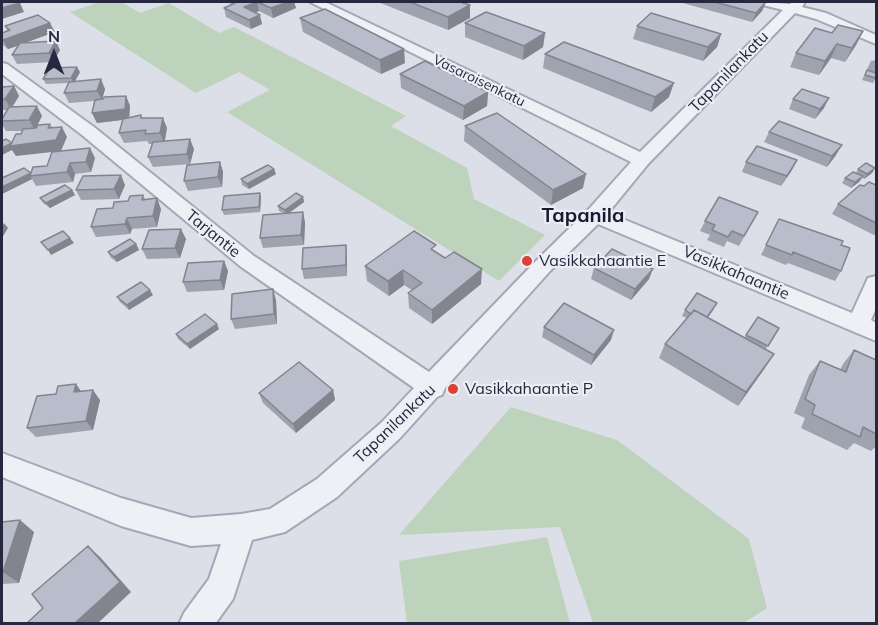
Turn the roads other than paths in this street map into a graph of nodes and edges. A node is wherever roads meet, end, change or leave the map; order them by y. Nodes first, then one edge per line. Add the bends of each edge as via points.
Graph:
1 (316, 2) edge
2 (768, 2) edge
3 (795, 5) edge
4 (876, 40) edge
5 (2, 67) edge
6 (642, 160) junction
7 (595, 215) junction
8 (876, 284) edge
9 (867, 328) edge
10 (433, 388) junction
11 (2, 465) edge
12 (241, 528) junction
13 (195, 624) edge

1 - 6 street, Vasaroisenkatu
2 - 3 street
3 - 4 street
3 - 6 street, Tapanilankatu
5 - 10 street, Tarjantie via 247,261
6 - 7 street, Tapanilankatu
7 - 9 street, Vasikkahaantie
7 - 10 street, Tapanilankatu via 543,266
8 - 9 street
10 - 12 street, Tapanilankatu via 327,488 275,522
11 - 12 street, Tapanilankatu via 121,512 191,532
12 - 13 street via 222,588

